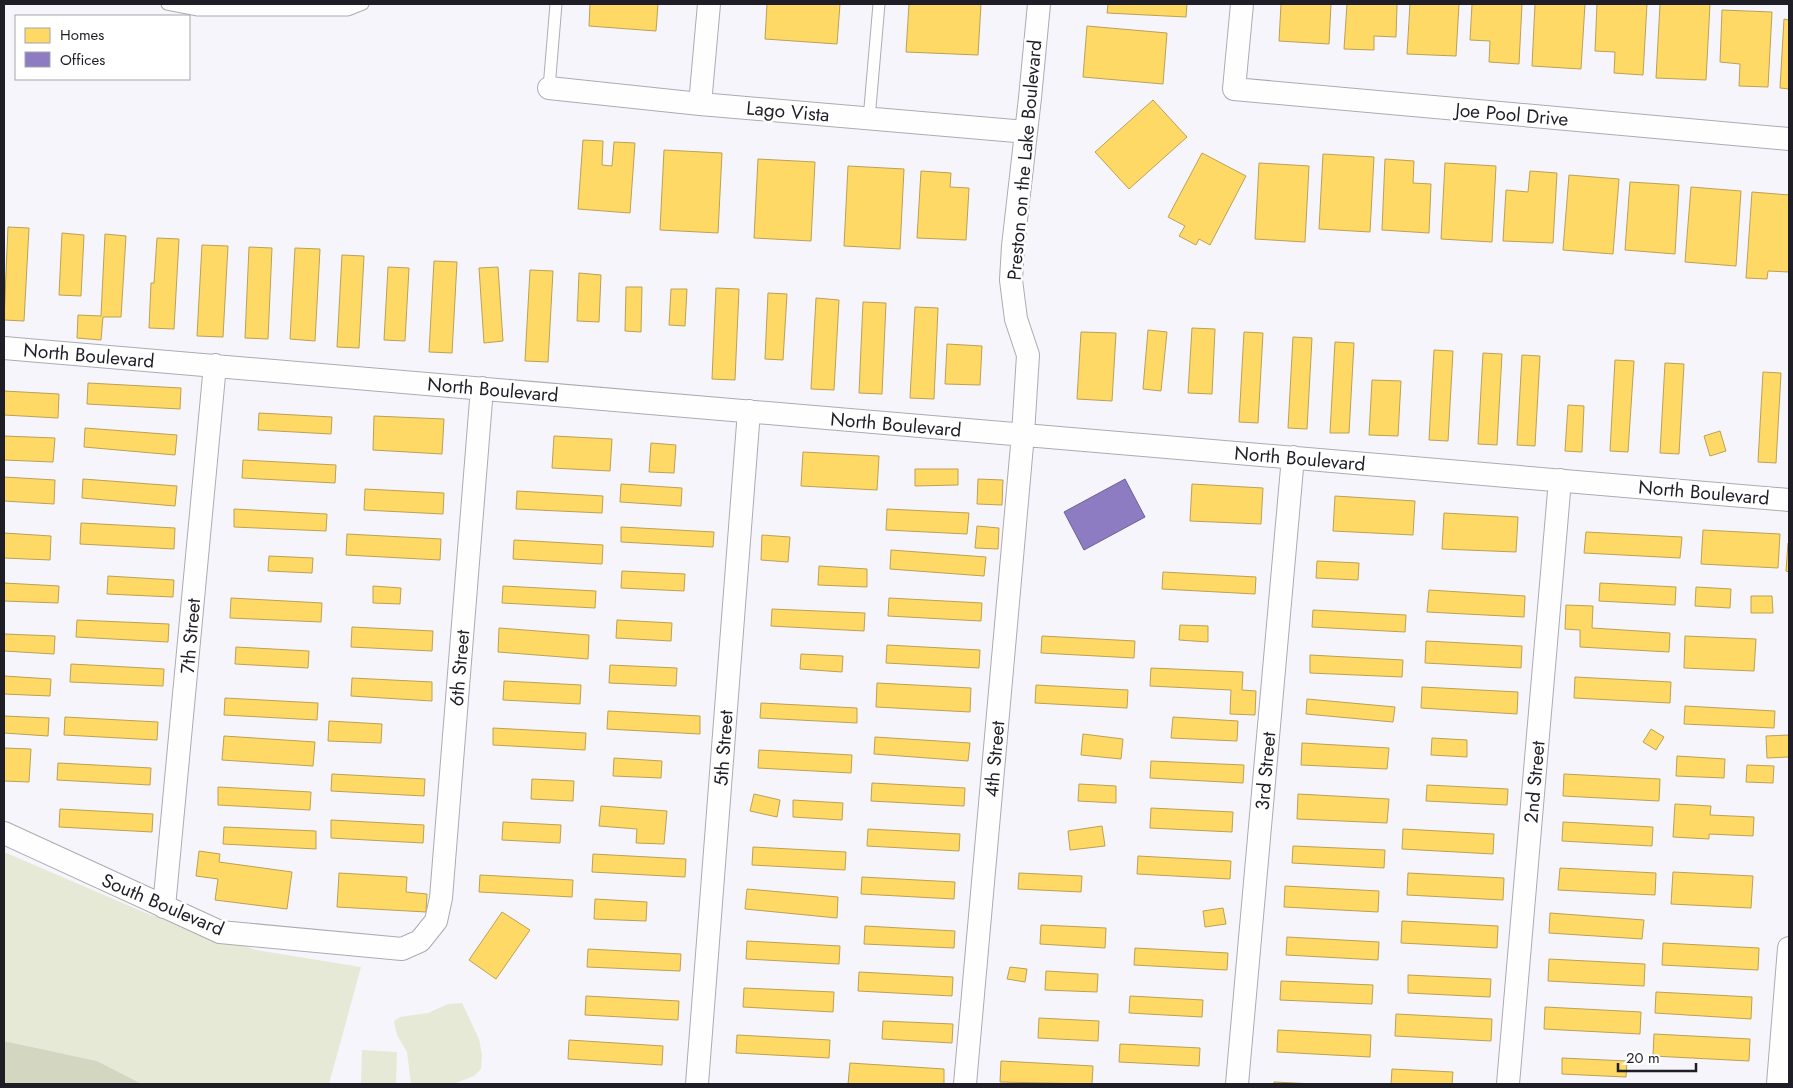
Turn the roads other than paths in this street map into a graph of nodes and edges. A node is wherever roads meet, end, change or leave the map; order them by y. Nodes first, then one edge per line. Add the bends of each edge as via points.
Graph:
1 (167, 4) edge
2 (362, 4) edge
3 (556, 4) edge
4 (709, 4) edge
5 (879, 4) edge
6 (1039, 4) edge
7 (1242, 4) edge
8 (550, 88) joint
9 (700, 104) junction
10 (869, 119) junction
11 (1026, 132) junction
12 (1789, 139) edge
13 (4, 348) edge
14 (215, 366) junction
15 (482, 388) junction
16 (749, 411) junction
17 (1023, 434) junction
18 (1293, 457) junction
19 (1560, 480) junction
20 (1789, 500) edge
21 (4, 833) edge
22 (164, 907) junction
23 (420, 941) joint
24 (1789, 948) edge
25 (697, 1084) edge
26 (965, 1084) edge
27 (1237, 1084) edge
28 (1508, 1084) edge
29 (1778, 1084) edge

1 - 2 lane via 198,10 348,10
3 - 8 lane
4 - 9 street
5 - 10 lane
6 - 11 street, Preston on the Lake Boulevard
7 - 12 street, Joe Pool Drive via 1234,89
8 - 9 street, Lago Vista
9 - 10 street, Lago Vista
10 - 11 street, Lago Vista
11 - 17 street, Preston on the Lake Boulevard via 1011,280 1016,319 1028,355
13 - 14 street, North Boulevard
14 - 15 street, North Boulevard
14 - 22 street, 7th Street
15 - 16 street, North Boulevard
15 - 23 street, 6th Street via 441,898 436,921
16 - 17 street, North Boulevard
16 - 25 street, 5th Street
17 - 18 street, North Boulevard
17 - 26 street, 4th Street
18 - 19 street, North Boulevard
18 - 27 street, 3rd Street
19 - 20 street, North Boulevard
19 - 28 street, 2nd Street
21 - 22 street, South Boulevard
22 - 23 street, South Boulevard via 220,932 402,949
24 - 29 street

